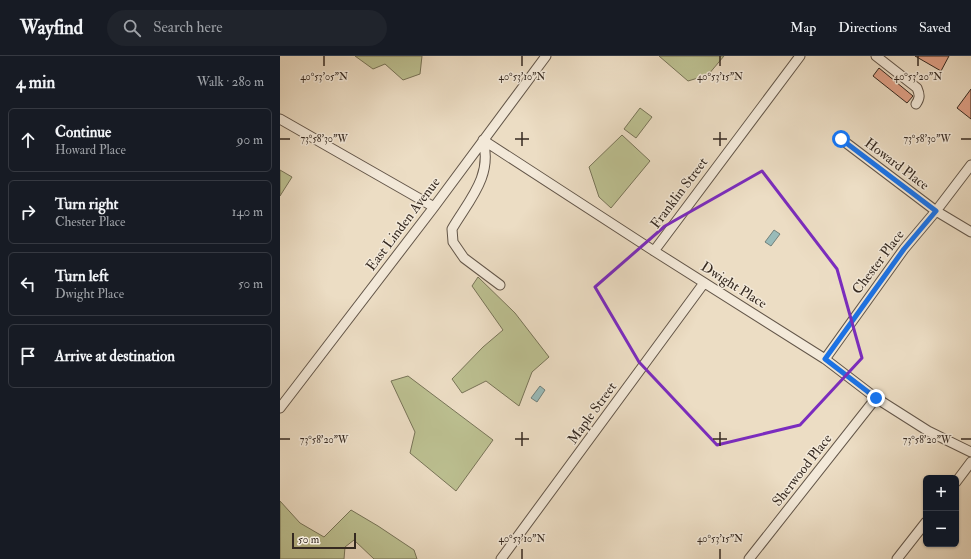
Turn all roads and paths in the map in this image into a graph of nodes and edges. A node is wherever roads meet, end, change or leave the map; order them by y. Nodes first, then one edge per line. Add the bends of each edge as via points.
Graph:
1 (546, 56) edge
2 (800, 56) edge
3 (876, 56) edge
4 (916, 104) dead end
5 (280, 119) edge
6 (841, 139) dead end
7 (483, 140) junction
8 (971, 165) edge
9 (434, 207) junction
10 (936, 211) junction
11 (971, 232) edge
12 (654, 251) junction
13 (704, 283) junction
14 (500, 285) dead end
15 (825, 359) junction
16 (876, 398) junction
17 (280, 408) edge
18 (971, 452) edge
19 (971, 462) edge
20 (959, 478) edge
21 (923, 526) edge
22 (501, 559) edge
23 (749, 559) edge
24 (897, 559) edge

1 - 7 street, East Linden Avenue
2 - 12 street, Franklin Street
3 - 4 street via 917,88 920,94
5 - 9 street
6 - 10 street, Howard Place
7 - 9 street, East Linden Avenue
7 - 12 street, Dwight Place
7 - 14 street via 486,151 484,172 479,186 452,229 454,242 464,258
8 - 10 street, Chester Place
9 - 17 street, East Linden Avenue
10 - 11 street, Howard Place
10 - 15 street, Chester Place via 904,249
12 - 13 street, Dwight Place
13 - 15 street, Dwight Place
13 - 22 street, Maple Street
15 - 16 street, Dwight Place
16 - 18 street, Dwight Place via 928,431
16 - 23 street, Sherwood Place
19 - 20 street
21 - 24 street

